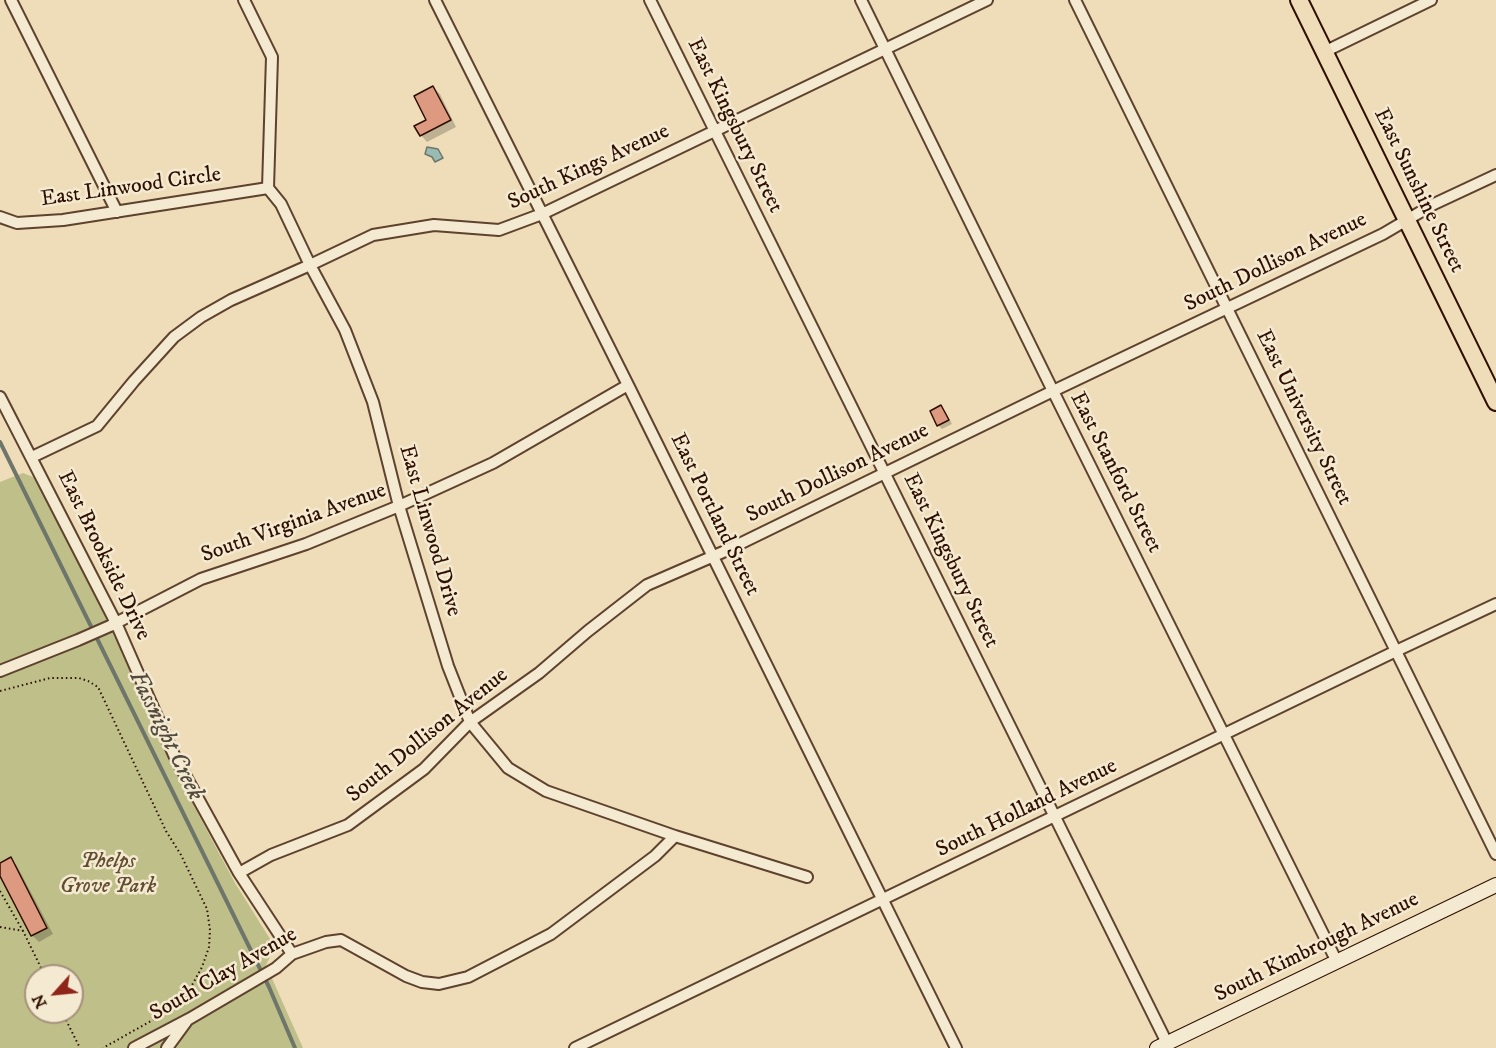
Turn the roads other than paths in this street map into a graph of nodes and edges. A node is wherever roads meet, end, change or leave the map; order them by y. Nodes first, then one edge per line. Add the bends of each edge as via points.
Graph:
1 (11, 0) edge
2 (244, 0) edge
3 (435, 0) edge
4 (650, 0) edge
5 (861, 0) edge
6 (987, 0) edge
7 (1075, 0) edge
8 (1299, 0) edge
9 (1431, 0) edge
10 (884, 49) junction
11 (1324, 52) junction
12 (715, 130) junction
13 (1496, 175) edge
14 (268, 188) junction
15 (117, 212) junction
16 (542, 214) junction
17 (0, 217) edge
18 (1407, 220) junction
19 (310, 265) junction
20 (1227, 309) junction
21 (628, 385) junction
22 (1053, 391) junction
23 (0, 397) edge
24 (1496, 402) edge
25 (32, 457) junction
26 (884, 474) junction
27 (399, 506) junction
28 (713, 557) junction
29 (1496, 604) edge
30 (113, 624) junction
31 (1396, 651) junction
32 (0, 671) edge
33 (470, 722) junction
34 (1225, 735) junction
35 (1054, 817) junction
36 (675, 836) junction
37 (1496, 854) edge
38 (239, 873) junction
39 (807, 878) dead end
40 (1496, 885) edge
41 (882, 900) junction
42 (292, 954) junction
43 (1336, 962) junction
44 (189, 1019) junction
45 (1162, 1046) edge
46 (134, 1048) edge
47 (167, 1048) edge
48 (575, 1048) edge
49 (956, 1048) edge

1 - 15 street
2 - 14 street via 272,57
3 - 16 street, East Portland Street
4 - 12 street, East Kingsbury Street
5 - 10 street, East Stanford Street
6 - 10 street, South Kings Avenue
7 - 20 street, East University Street
8 - 11 main road, East Sunshine Street
9 - 11 street
10 - 12 street, South Kings Avenue
10 - 22 street, East Stanford Street
11 - 18 main road, East Sunshine Street
12 - 16 street, South Kings Avenue
12 - 26 street, East Kingsbury Street
13 - 18 street, South Dollison Avenue
14 - 15 street, East Linwood Circle
14 - 19 street, East Linwood Drive via 281,204
15 - 17 street, East Linwood Circle via 28,222
16 - 19 street, South Kings Avenue via 499,230 434,225 373,235
16 - 21 street, East Portland Street
18 - 20 street, South Dollison Avenue
18 - 24 main road, East Sunshine Street
19 - 25 street, South Kings Avenue via 201,317 174,337 97,426
19 - 27 street, East Linwood Drive via 345,330 372,402
20 - 22 street, South Dollison Avenue
20 - 31 street, East University Street
21 - 27 street, South Virginia Avenue via 492,463
21 - 28 street, East Portland Street
22 - 26 street, South Dollison Avenue
22 - 34 street, East Stanford Street
23 - 25 street, East Brookside Drive
25 - 30 street, East Brookside Drive
26 - 28 street, South Dollison Avenue
26 - 35 street, East Kingsbury Street
27 - 30 street, South Virginia Avenue via 306,544 201,579
27 - 33 street, East Linwood Drive via 448,666
28 - 33 street, South Dollison Avenue via 647,585 539,673
28 - 41 street, East Portland Street
29 - 31 street, South Holland Avenue
30 - 32 street, South Virginia Avenue
30 - 38 street, East Brookside Drive via 174,755
31 - 34 street, South Holland Avenue
31 - 37 street, East University Street
33 - 36 street, East Linwood Drive via 508,768 546,791
33 - 38 street, South Dollison Avenue via 424,769 348,825 271,855
34 - 35 street, South Holland Avenue
34 - 43 street, East Stanford Street
35 - 41 street, South Holland Avenue
35 - 45 street, East Kingsbury Street
36 - 39 street, East Linwood Drive
36 - 42 street, South Clay Avenue via 655,856 551,934 468,977 439,984 422,982 340,940
38 - 42 street, East Brookside Drive
40 - 43 main road, South Kimbrough Avenue
41 - 48 street, South Holland Avenue
41 - 49 street, East Portland Street
42 - 44 street, South Clay Avenue via 276,968
43 - 45 main road, South Kimbrough Avenue
44 - 46 street, South Clay Avenue
44 - 47 street

